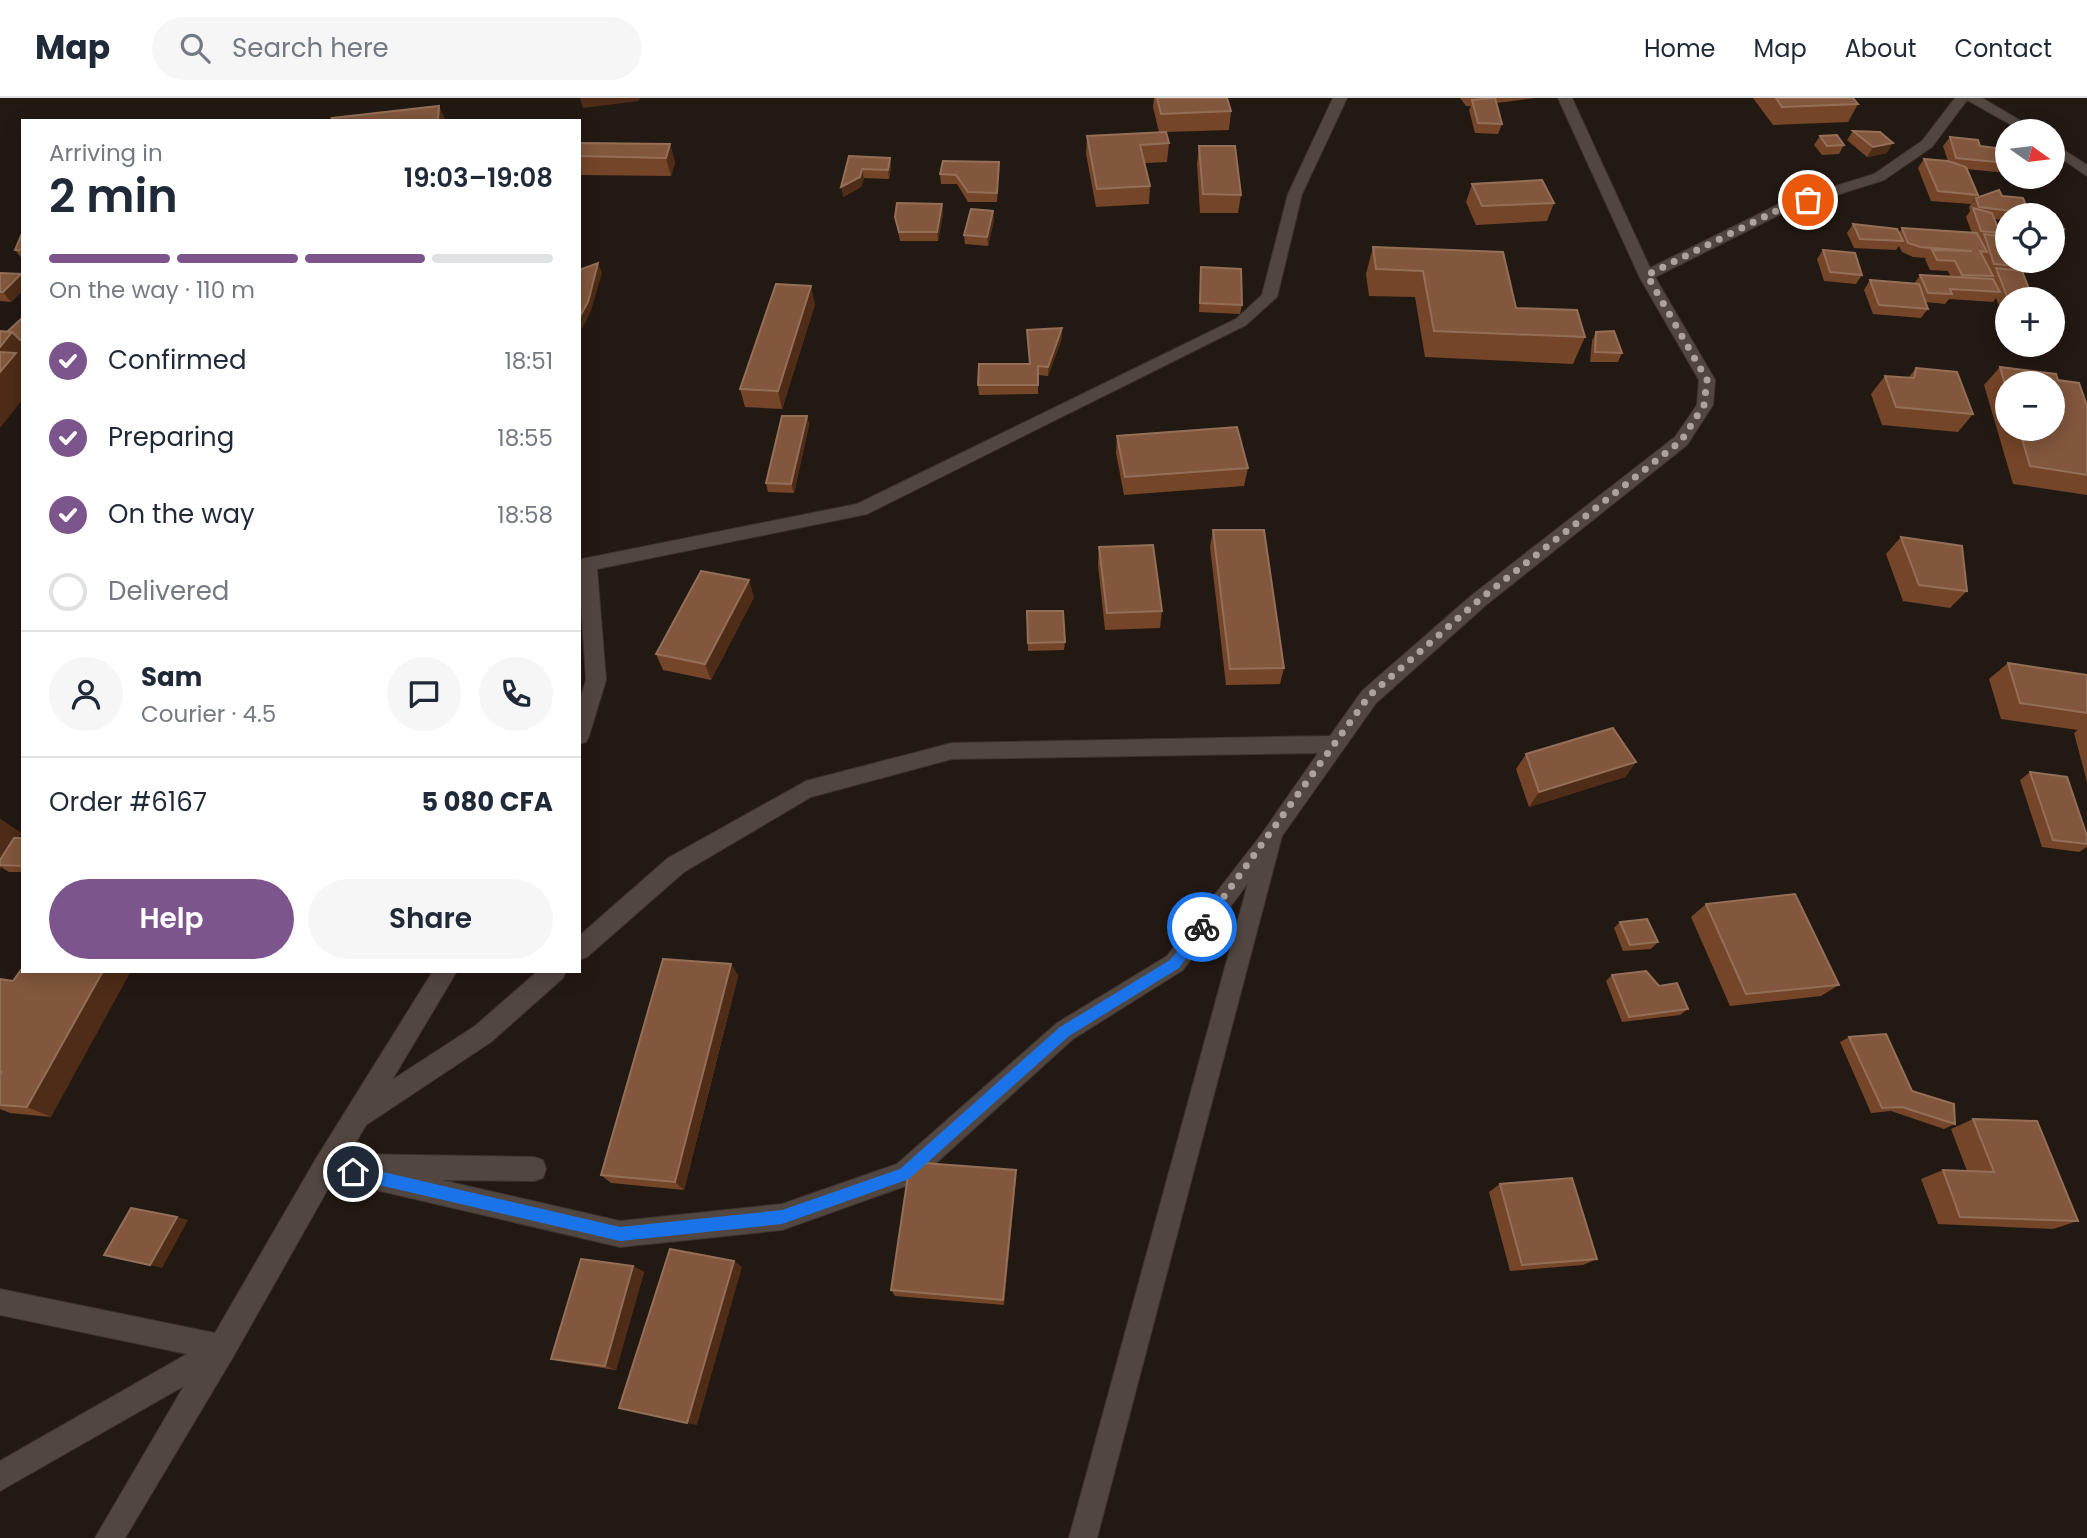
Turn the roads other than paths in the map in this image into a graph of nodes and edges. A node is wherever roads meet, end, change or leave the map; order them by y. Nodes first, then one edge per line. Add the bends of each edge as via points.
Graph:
1 (1340, 98) edge
2 (1565, 98) edge
3 (1962, 98) edge
4 (1972, 98) edge
5 (2010, 119) edge
6 (2065, 156) edge
7 (2087, 172) edge
8 (1647, 275) junction
9 (581, 730) edge
10 (1335, 744) junction
11 (1272, 833) junction
12 (581, 948) edge
13 (445, 973) edge
14 (553, 973) edge
15 (352, 1121) junction
16 (327, 1166) junction
17 (534, 1169) dead end
18 (0, 1302) edge
19 (224, 1348) junction
20 (0, 1477) edge
21 (109, 1538) edge
22 (1083, 1538) edge

1 - 9 street via 1296,194 1269,297 1241,322 861,510 588,564 596,681
2 - 8 street
3 - 8 street via 1927,144 1879,177 1784,207
4 - 5 street
6 - 7 street
8 - 10 street via 1707,380 1704,405 1681,441 1479,600 1369,696
10 - 11 street
10 - 12 street via 952,751 820,786 676,865
11 - 16 street via 1175,964 1065,1031 905,1174 782,1217 620,1234
11 - 22 street
13 - 15 street
14 - 15 street via 483,1034
15 - 16 street
16 - 17 street
16 - 19 street
18 - 19 street
19 - 20 street
19 - 21 street

